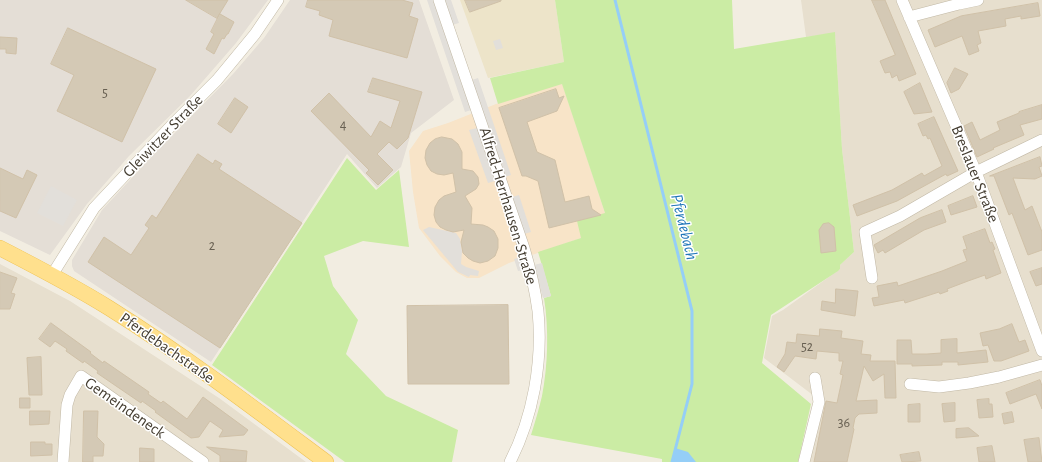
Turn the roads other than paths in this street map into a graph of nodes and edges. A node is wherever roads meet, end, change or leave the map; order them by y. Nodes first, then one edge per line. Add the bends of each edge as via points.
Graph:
1 (278, 0) edge
2 (439, 0) edge
3 (902, 0) edge
4 (978, 0) edge
5 (909, 17) junction
6 (1042, 140) edge
7 (976, 172) junction
8 (0, 248) edge
9 (52, 275) junction
10 (872, 278) dead end
11 (1042, 351) edge
12 (1042, 366) edge
13 (815, 378) dead end
14 (910, 384) dead end
15 (63, 462) edge
16 (203, 462) edge
17 (326, 462) edge
18 (510, 462) edge
19 (804, 462) edge

1 - 9 street, Gleiwitzer Straße via 255,34 217,80 94,208
2 - 18 street, Alfred-Herrhausen-Straße via 524,248 538,311 538,360 533,395 521,439
3 - 5 street, Breslauer Straße
4 - 5 street
5 - 7 street, Breslauer Straße
6 - 7 street
7 - 10 street via 900,216 864,232
7 - 11 street, Breslauer Straße
8 - 9 main road, Pferdebachstraße
9 - 17 main road, Pferdebachstraße via 162,343
12 - 14 street via 969,383 939,387
13 - 19 street via 819,402
15 - 16 street, Gemeindeneck via 67,405 80,376

